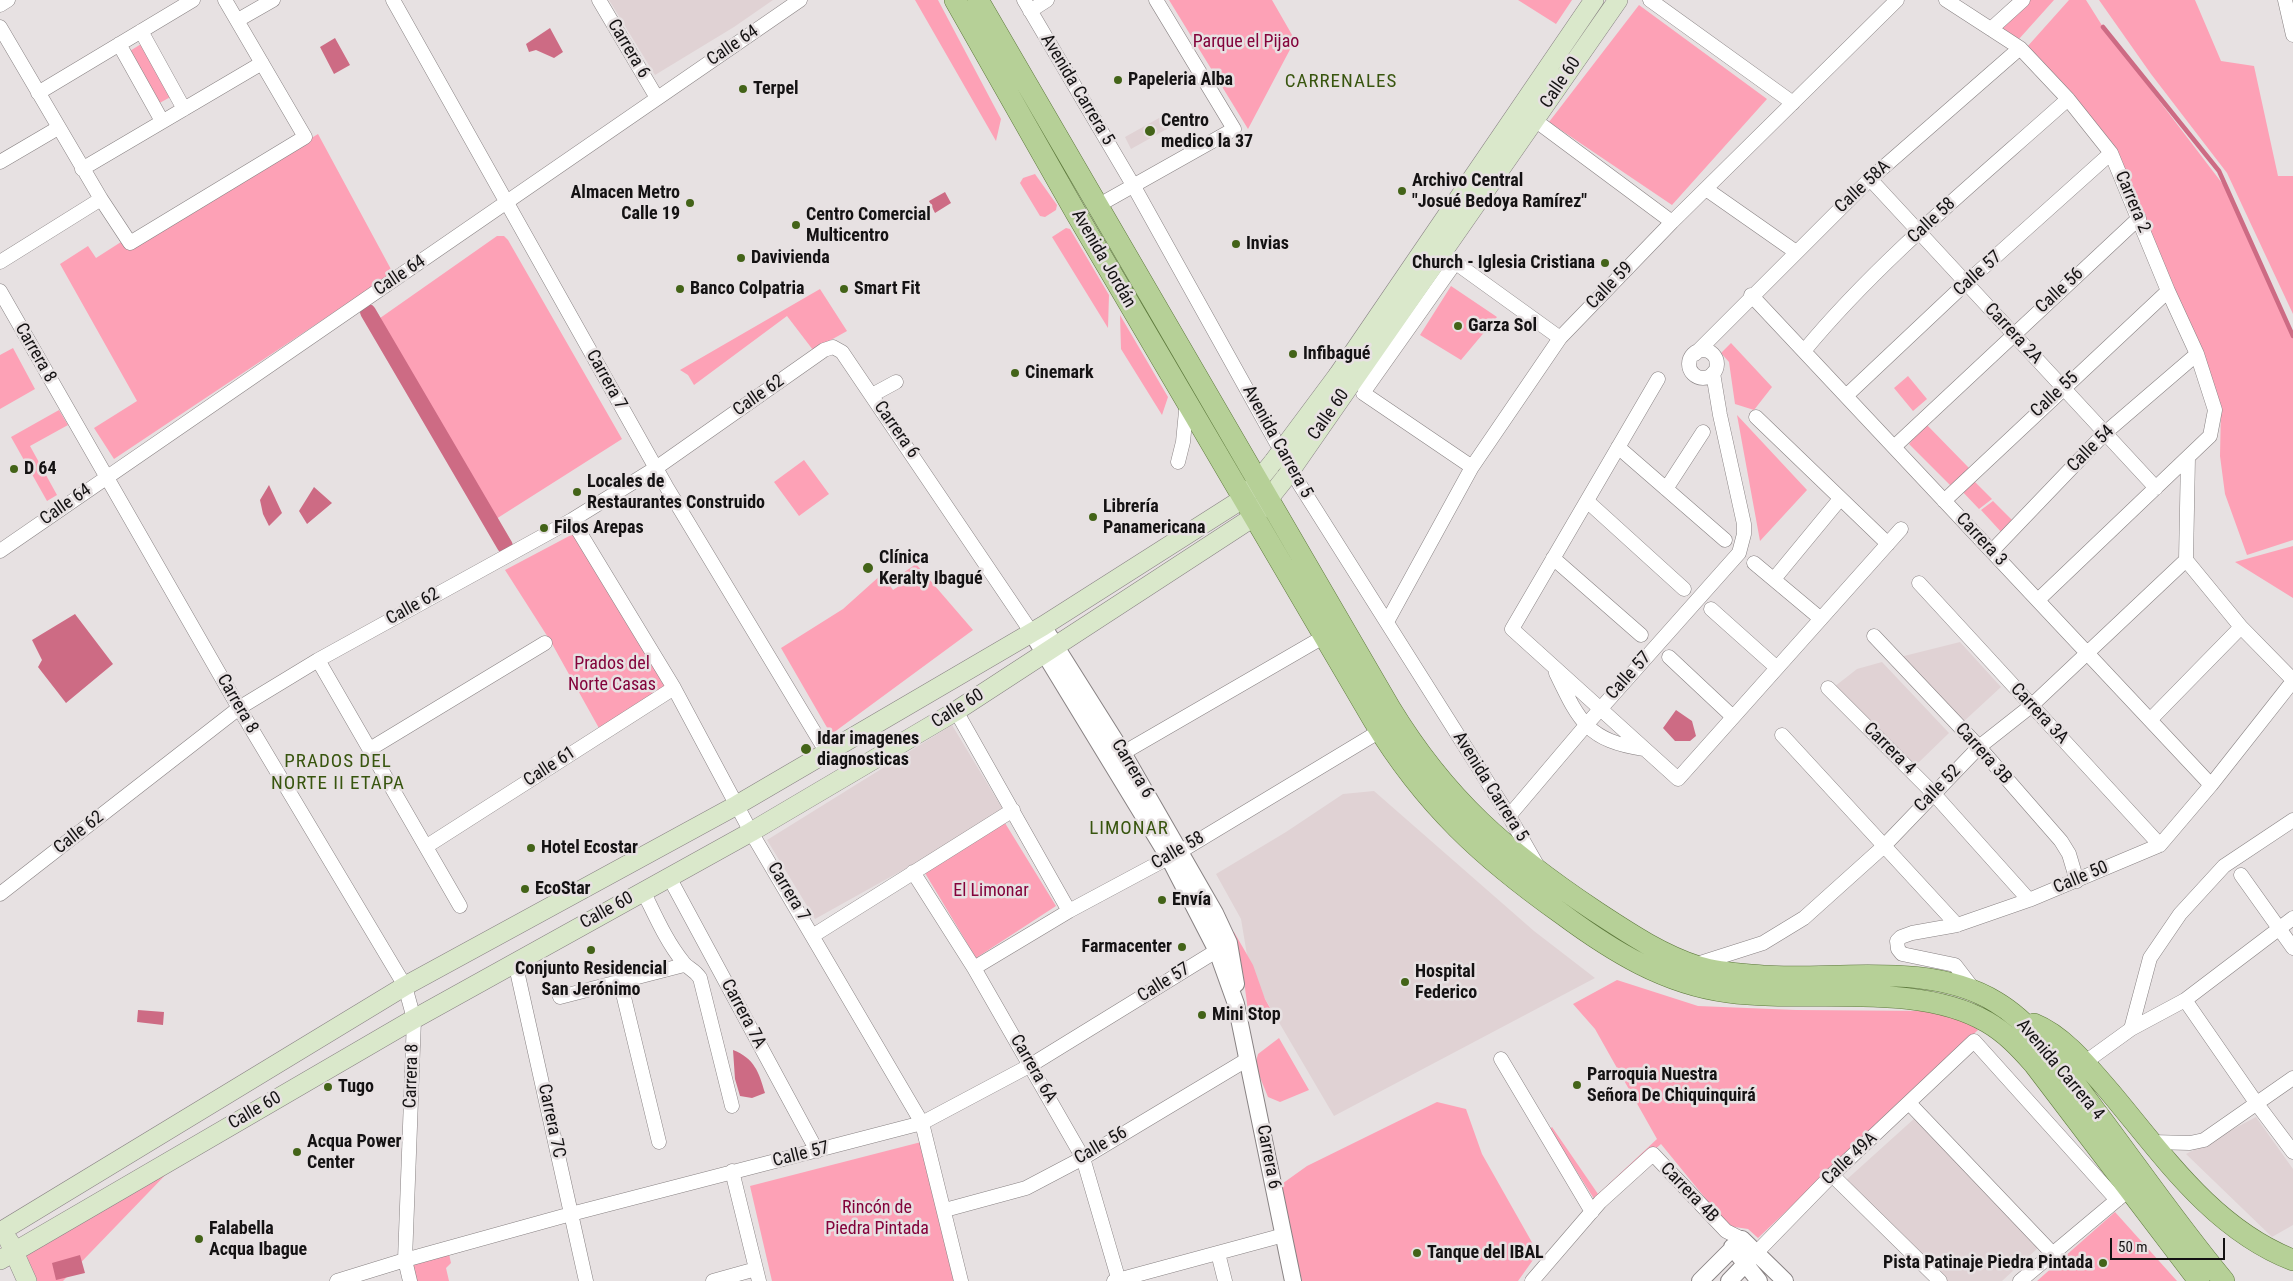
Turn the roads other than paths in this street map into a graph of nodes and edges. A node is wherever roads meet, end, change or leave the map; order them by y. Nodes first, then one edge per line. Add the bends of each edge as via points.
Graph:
1 (8, 0) edge
2 (193, 0) edge
3 (226, 0) edge
4 (273, 0) edge
5 (393, 0) edge
6 (598, 0) edge
7 (800, 0) edge
8 (955, 0) edge
9 (978, 0) edge
10 (1047, 0) edge
11 (1156, 0) edge
12 (1594, 0) edge
13 (1618, 0) edge
14 (1650, 0) edge
15 (1897, 0) edge
16 (1946, 0) edge
17 (2023, 0) edge
18 (2285, 0) edge
19 (0, 5) edge
20 (1027, 5) edge
21 (238, 20) junction
22 (0, 27) edge
23 (1991, 29) junction
24 (141, 31) junction
25 (2293, 35) edge
26 (119, 44) junction
27 (2020, 48) junction
28 (6, 51) edge
29 (262, 63) junction
30 (38, 93) junction
31 (657, 98) junction
32 (2068, 99) junction
33 (1793, 103) junction
34 (1520, 107) junction
35 (184, 109) junction
36 (162, 121) junction
37 (1535, 122) junction
38 (58, 128) junction
39 (2111, 154) junction
40 (0, 162) edge
41 (82, 169) junction
42 (1870, 179) junction
43 (1133, 185) junction
44 (1706, 189) junction
45 (101, 199) junction
46 (506, 203) junction
47 (1099, 205) junction
48 (2139, 218) junction
49 (1672, 222) junction
50 (1920, 233) junction
51 (1796, 252) junction
52 (1449, 258) junction
53 (0, 262) edge
54 (1966, 284) junction
55 (0, 291) edge
56 (2168, 291) junction
57 (1751, 295) junction
58 (1714, 334) junction
59 (2013, 334) junction
60 (1560, 338) junction
61 (1804, 351) junction
62 (842, 352) joint
63 (1712, 353) junction
64 (1694, 354) junction
65 (2197, 354) junction
66 (1713, 374) junction
67 (1699, 377) junction
68 (1658, 379) dead end
69 (896, 382) dead end
70 (1351, 385) junction
71 (2063, 387) junction
72 (872, 395) junction
73 (1846, 396) junction
74 (1187, 400) junction
75 (1720, 415) junction
76 (1756, 417) dead end
77 (1703, 432) dead end
78 (2105, 433) junction
79 (1618, 447) junction
80 (1894, 447) junction
81 (2188, 457) junction
82 (1178, 462) dead end
83 (1472, 467) junction
84 (656, 468) junction
85 (105, 477) junction
86 (2156, 488) junction
87 (1666, 489) junction
88 (1251, 490) junction
89 (1840, 499) junction
90 (1587, 501) junction
91 (1944, 501) junction
92 (1262, 509) junction
93 (572, 520) junction
94 (1901, 529) dead end
95 (1725, 540) dead end
96 (1888, 544) junction
97 (0, 551) edge
98 (1992, 551) junction
99 (1553, 558) junction
100 (2186, 560) junction
101 (1754, 563) dead end
102 (1774, 579) junction
103 (1919, 583) dead end
104 (1684, 589) dead end
105 (2038, 600) junction
106 (1711, 609) dead end
107 (1821, 619) junction
108 (1387, 622) junction
109 (2241, 627) junction
110 (1038, 629) junction
111 (1641, 635) dead end
112 (1325, 636) junction
113 (1874, 636) dead end
114 (545, 643) dead end
115 (1052, 650) junction
116 (2088, 654) junction
117 (1669, 657) dead end
118 (318, 660) junction
119 (1552, 666) junction
120 (1777, 668) junction
121 (2293, 680) edge
122 (674, 688) junction
123 (1828, 688) dead end
124 (2031, 706) junction
125 (239, 708) junction
126 (1600, 710) junction
127 (956, 712) junction
128 (1733, 717) junction
129 (2150, 720) junction
130 (1587, 724) junction
131 (1380, 731) junction
132 (1782, 735) dead end
133 (1979, 747) junction
134 (370, 749) junction
135 (1644, 749) junction
136 (827, 754) junction
137 (1123, 754) junction
138 (2211, 785) junction
139 (1934, 794) junction
140 (737, 805) junction
141 (1013, 810) junction
142 (1509, 816) junction
143 (2293, 820) edge
144 (751, 832) junction
145 (2160, 845) junction
146 (427, 846) junction
147 (1883, 847) junction
148 (1175, 854) junction
149 (913, 872) junction
150 (2241, 875) dead end
151 (1544, 876) junction
152 (669, 877) junction
153 (2077, 881) junction
154 (643, 891) junction
155 (0, 894) edge
156 (2028, 900) junction
157 (460, 906) dead end
158 (1069, 912) junction
159 (2293, 918) edge
160 (1957, 925) junction
161 (2278, 927) junction
162 (814, 936) junction
163 (1651, 946) joint
164 (1223, 947) junction
165 (2293, 948) edge
166 (516, 962) junction
167 (684, 965) junction
168 (1694, 965) junction
169 (1642, 966) joint
170 (974, 968) junction
171 (620, 981) junction
172 (405, 986) junction
173 (1975, 992) junction
174 (560, 997) dead end
175 (2184, 1000) junction
176 (414, 1019) junction
177 (2131, 1029) junction
178 (1248, 1059) junction
179 (1501, 1059) dead end
180 (1031, 1065) junction
181 (2066, 1072) junction
182 (2293, 1078) edge
183 (1910, 1104) junction
184 (2257, 1104) junction
185 (732, 1106) dead end
186 (922, 1123) junction
187 (2149, 1139) junction
188 (659, 1142) dead end
189 (816, 1151) junction
190 (2293, 1152) edge
191 (1083, 1158) junction
192 (732, 1171) junction
193 (1832, 1175) junction
194 (2124, 1194) junction
195 (945, 1210) junction
196 (1592, 1212) junction
197 (571, 1214) junction
198 (1, 1227) edge
199 (1284, 1234) junction
200 (1737, 1243) junction
201 (1218, 1252) junction
202 (1757, 1252) junction
203 (2053, 1254) junction
204 (7, 1256) edge
205 (405, 1260) junction
206 (2293, 1260) edge
207 (1745, 1264) junction
208 (758, 1275) edge
209 (27, 1281) edge
210 (337, 1281) edge
211 (410, 1281) edge
212 (586, 1281) edge
213 (713, 1281) edge
214 (961, 1281) edge
215 (1117, 1281) edge
216 (1225, 1281) edge
217 (1293, 1281) edge
218 (1532, 1281) edge
219 (1700, 1281) edge
220 (1729, 1281) edge
221 (1759, 1281) edge
222 (1785, 1281) edge
223 (1940, 1281) edge
224 (2020, 1281) edge
225 (2199, 1281) edge
226 (2224, 1281) edge

1 - 19 street
2 - 24 street
3 - 21 street
4 - 21 street
5 - 46 street, Carrera 7
6 - 31 street, Carrera 6
7 - 31 street, Calle 64
8 - 74 main road, Avenida Jordán
9 - 47 main road, Avenida Jordán
10 - 20 street
11 - 43 street via 1234,129
12 - 34 main road, Calle 60
13 - 37 main road, Calle 60
14 - 33 street
15 - 33 street, Calle 59
16 - 23 street, Carrera 2
17 - 23 street
18 - 25 street
20 - 43 street, Avenida Carrera 5
21 - 29 street
22 - 28 street
23 - 27 street, Carrera 2
24 - 26 street
24 - 35 street
26 - 30 street
26 - 36 street
27 - 32 street, Carrera 2
27 - 42 street, Calle 58A
28 - 30 street
29 - 35 street
29 - 45 street via 305,138 130,243
30 - 38 street
31 - 46 street, Calle 64
32 - 39 street, Carrera 2
32 - 50 street, Calle 58
33 - 44 street, Calle 59
34 - 37 street
34 - 70 main road, Calle 60
35 - 36 street
36 - 41 street
37 - 49 street
37 - 52 main road, Calle 60
38 - 40 street
38 - 41 street
39 - 48 street, Carrera 2
39 - 54 street, Calle 57
41 - 45 street
42 - 50 street, Carrera 2A
42 - 51 street, Calle 58A
43 - 47 street
43 - 108 street, Avenida Carrera 5 via 1300,485
44 - 49 street, Calle 59
44 - 51 street
45 - 53 street
46 - 84 street, Carrera 7
46 - 85 street, Calle 64
47 - 88 main road, Avenida Jordán
48 - 56 street, Carrera 2
48 - 59 street, Calle 56
49 - 60 street, Calle 59
50 - 54 street, Carrera 2A
50 - 61 street, Calle 58 via 1833,315
51 - 57 street, Calle 58A
52 - 60 street
52 - 70 main road, Calle 60
54 - 59 street, Carrera 2A
54 - 73 street, Calle 57
55 - 85 street, Carrera 8
56 - 65 street, Carrera 2
56 - 71 street, Calle 55
57 - 58 street, Calle 58A
57 - 61 street, Carrera 3
58 - 63 street
58 - 64 street, Calle 58A
59 - 71 street, Carrera 2A
59 - 80 street, Calle 56
60 - 83 street, Calle 59
61 - 73 street, Carrera 3
62 - 72 street, Carrera 6
62 - 84 street, Calle 62 via 833,347 824,350
63 - 64 street via 1703,350
63 - 66 street via 1717,363
64 - 67 street via 1690,367
65 - 78 street, Calle 54
65 - 81 street, Carrera 2 via 2215,410 2210,436
66 - 67 street
66 - 75 street
67 - 75 street
68 - 79 street
69 - 72 street
70 - 83 street
70 - 88 main road, Calle 60, bridge via 1274,460
70 - 92 main road, Calle 60, bridge
71 - 78 street, Carrera 2A
71 - 91 street, Calle 55
72 - 110 street, Carrera 6 via 1016,607
73 - 80 street, Carrera 3
74 - 82 street
74 - 88 main road, Avenida Jordán
75 - 126 street, Calle 57 via 1740,506 1744,534 1740,552
76 - 89 street
77 - 87 street
78 - 86 street, Carrera 2A
78 - 98 street, Calle 54
79 - 87 street
79 - 90 street
80 - 91 street, Carrera 3
81 - 86 street, Carrera 2
81 - 100 street
83 - 108 street, Calle 59
84 - 93 street, Calle 62
84 - 136 street, Carrera 7
85 - 97 street, Calle 64
85 - 125 street, Carrera 8
86 - 105 street, Carrera 2
87 - 95 street
88 - 92 main road, Avenida Jordán
88 - 110 main road, Calle 60
89 - 96 street
89 - 102 street
90 - 99 street
90 - 104 street
91 - 98 street, Carrera 3
92 - 112 main road, Avenida Carrera 5
92 - 115 main road, Calle 60
92 - 151 main road, Avenida Carrera 5 via 1416,749 1485,828
93 - 118 street, Calle 62
93 - 122 street, Carrera 7
94 - 96 street
96 - 107 street
98 - 105 street, Carrera 3
99 - 111 street
99 - 119 street via 1512,629
100 - 109 street
100 - 116 street, Calle 52
101 - 102 street
102 - 107 street
103 - 124 street, Carrera 3A
105 - 116 street, Carrera 3
106 - 120 street
107 - 120 street
108 - 142 street, Avenida Carrera 5
109 - 121 street
109 - 129 street
110 - 115 street, Carrera 6
110 - 136 main road, Calle 60
112 - 131 main road, Avenida Carrera 5
112 - 137 street
113 - 133 street, Carrera 3B
114 - 134 street
115 - 127 main road, Calle 60
115 - 137 street, Carrera 6
115 - 148 street, Carrera 6
116 - 124 street, Calle 52
116 - 129 street, Carrera 3
117 - 128 street
118 - 125 street, Calle 62
118 - 134 street
119 - 126 street
119 - 130 street via 1573,709
120 - 128 street
121 - 138 street, Calle 50
122 - 140 street, Carrera 7
122 - 146 street, Calle 61
123 - 139 street, Carrera 4
124 - 133 street, Calle 52
124 - 145 street, Carrera 3A
125 - 155 street, Calle 62
125 - 172 street, Carrera 8
126 - 130 street, Calle 57
126 - 135 street
127 - 141 street
127 - 144 main road, Calle 60
128 - 135 street via 1678,779
129 - 138 street, Carrera 3
130 - 135 street via 1601,738
130 - 142 street, Calle 57
131 - 148 street, Calle 58
131 - 169 main road, Avenida Carrera 5 via 1423,792 1473,845 1554,908
132 - 147 street
133 - 139 street, Calle 52
133 - 153 street, Carrera 3B via 2061,841 2069,854
134 - 146 street
136 - 140 main road, Calle 60
137 - 148 street, Carrera 6
138 - 145 street, Calle 50
139 - 147 street, Calle 52
139 - 156 street, Carrera 4
140 - 144 street, Carrera 7
140 - 172 main road, Calle 60
141 - 149 street
141 - 158 street
142 - 151 street, Avenida Carrera 5
143 - 177 street via 2224,866 2180,914 2150,958
144 - 152 main road, Calle 60
144 - 162 street, Carrera 7
145 - 153 street, Calle 50
146 - 157 street
147 - 160 street
147 - 168 street, Calle 52 via 1804,918 1782,933
148 - 158 street, Calle 58
148 - 164 street, Carrera 6
149 - 162 street
149 - 170 street, Carrera 6A
150 - 161 street
151 - 163 main road, Avenida Carrera 5
152 - 154 main road, Calle 60
152 - 189 street, Carrera 7A
153 - 156 street, Calle 50
154 - 166 main road, Calle 60
154 - 167 street
156 - 160 street, Calle 50
158 - 170 street, Calle 58
159 - 161 street
160 - 173 street, Calle 50 via 1901,937 1897,941 1898,949 1902,954 1955,966
161 - 165 street
161 - 175 street
162 - 186 street, Carrera 7
163 - 168 main road, Avenida Carrera 4
164 - 178 street, Carrera 6
164 - 180 street, Calle 57
166 - 176 main road, Calle 60
166 - 197 street, Carrera 7C
167 - 171 street
167 - 185 street via 694,969 700,978
168 - 173 main road, Avenida Carrera 4 via 1763,976 1930,979
169 - 181 main road, Avenida Carrera 4 via 1679,981 1727,992 1932,1001 1989,1022 2012,1040
170 - 180 street, Carrera 6A
171 - 174 street
171 - 188 street
172 - 176 street, Carrera 8
172 - 198 main road, Calle 60
173 - 181 main road, Avenida Carrera 4 via 1997,1002 2016,1017
175 - 177 street
175 - 184 street
176 - 204 main road, Calle 60
176 - 205 street, Carrera 8
177 - 181 street
178 - 191 street, Calle 56
178 - 199 street, Carrera 6
179 - 196 street
180 - 186 street, Calle 57
180 - 191 street, Carrera 6A
181 - 187 main road
181 - 194 main road, Avenida Carrera 4
181 - 226 main road, Avenida Carrera 4
182 - 184 street
183 - 193 street, Calle 49A
183 - 194 street, Calle 49A via 1974,1041
183 - 203 street
184 - 187 street via 2204,1140 2190,1143
184 - 190 street
186 - 189 street, Calle 57
186 - 195 street, Carrera 7
187 - 206 main road via 2230,1226 2268,1250
189 - 192 street, Calle 57
191 - 195 street, Calle 56 via 1026,1188
191 - 215 street, Carrera 6A
192 - 197 street, Calle 57
192 - 208 street
193 - 202 street, Calle 49A
193 - 223 street
194 - 203 street
194 - 225 main road, Avenida Carrera 4
195 - 214 street, Carrera 7
196 - 200 street, Carrera 4B via 1653,1154
196 - 218 street
197 - 205 street, Calle 57
197 - 212 street, Carrera 7C
198 - 204 main road
199 - 201 street
199 - 217 street, Carrera 6
200 - 202 street, Carrera 4B
200 - 207 street, Carrera 4B
200 - 219 street
201 - 215 street
201 - 216 street
202 - 207 street, Calle 49A
202 - 222 street, Carrera 4B
203 - 224 street
204 - 209 main road
205 - 210 street, Calle 57
205 - 211 street, Carrera 8
207 - 220 street, Calle 49A
207 - 221 street, Carrera 4B
208 - 213 street

